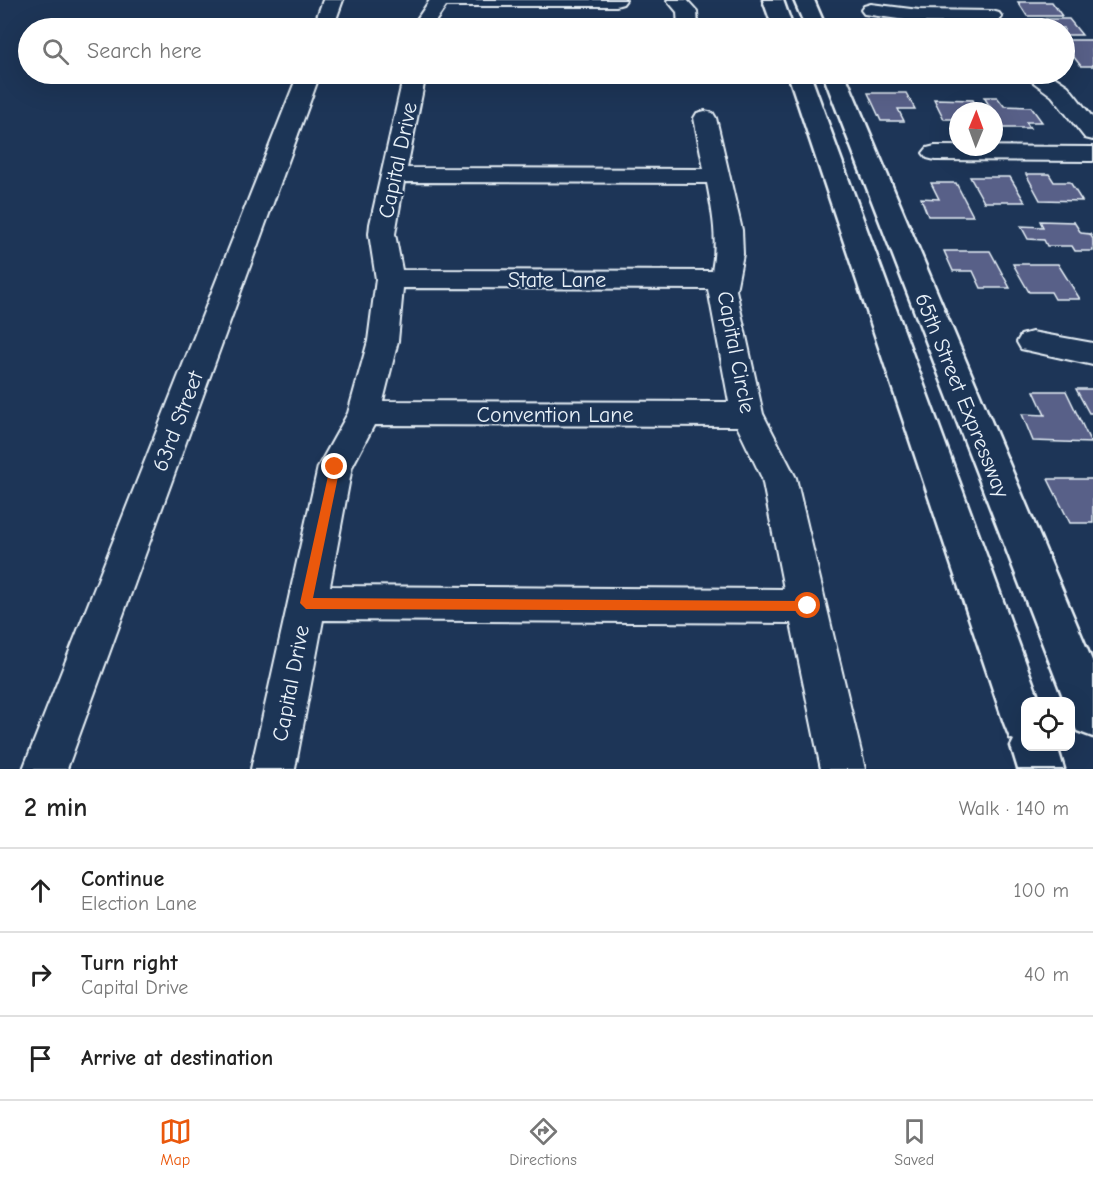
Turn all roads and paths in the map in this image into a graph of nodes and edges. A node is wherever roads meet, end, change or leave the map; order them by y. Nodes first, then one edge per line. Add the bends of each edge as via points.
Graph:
1 (333, 0) edge
2 (440, 0) edge
3 (616, 0) edge
4 (677, 0) edge
5 (773, 0) edge
6 (804, 0) edge
7 (980, 0) edge
8 (871, 10) dead end
9 (327, 18) edge
10 (428, 18) edge
11 (687, 18) edge
12 (779, 18) edge
13 (812, 18) edge
14 (941, 18) edge
15 (993, 18) edge
16 (305, 84) edge
17 (413, 84) edge
18 (802, 84) edge
19 (838, 84) edge
20 (1050, 84) edge
21 (705, 118) dead end
22 (1093, 133) edge
23 (935, 153) dead end
24 (1093, 154) edge
25 (395, 175) junction
26 (717, 176) junction
27 (390, 279) junction
28 (724, 280) junction
29 (1032, 342) dead end
30 (1093, 354) edge
31 (364, 413) junction
32 (747, 414) junction
33 (306, 603) junction
34 (808, 606) junction
35 (1021, 709) edge
36 (1093, 716) edge
37 (1035, 751) edge
38 (45, 769) edge
39 (273, 769) edge
40 (843, 769) edge
41 (1041, 769) edge

1 - 9 street
2 - 3 street
2 - 10 street
4 - 11 street via 687,11
5 - 12 main road
6 - 13 main road
7 - 15 street
8 - 14 street
16 - 38 street, 63rd Street
17 - 25 street, Capital Drive
18 - 35 main road, 65th Street Expressway
19 - 36 main road, 65th Street Expressway
20 - 22 street via 1065,96
21 - 26 street, Capital Circle
23 - 24 street
25 - 26 street
25 - 27 street, Capital Drive via 382,234
26 - 28 street, Capital Circle via 729,230
27 - 28 street, State Lane
27 - 31 street, Capital Drive via 383,341
28 - 32 street, Capital Circle via 722,290
29 - 30 street
31 - 32 street, Convention Lane
31 - 33 street, Capital Drive via 335,467
32 - 34 street, Capital Circle via 779,478
33 - 34 street
33 - 39 street, Capital Drive
34 - 40 street, Capital Circle
37 - 41 main road

